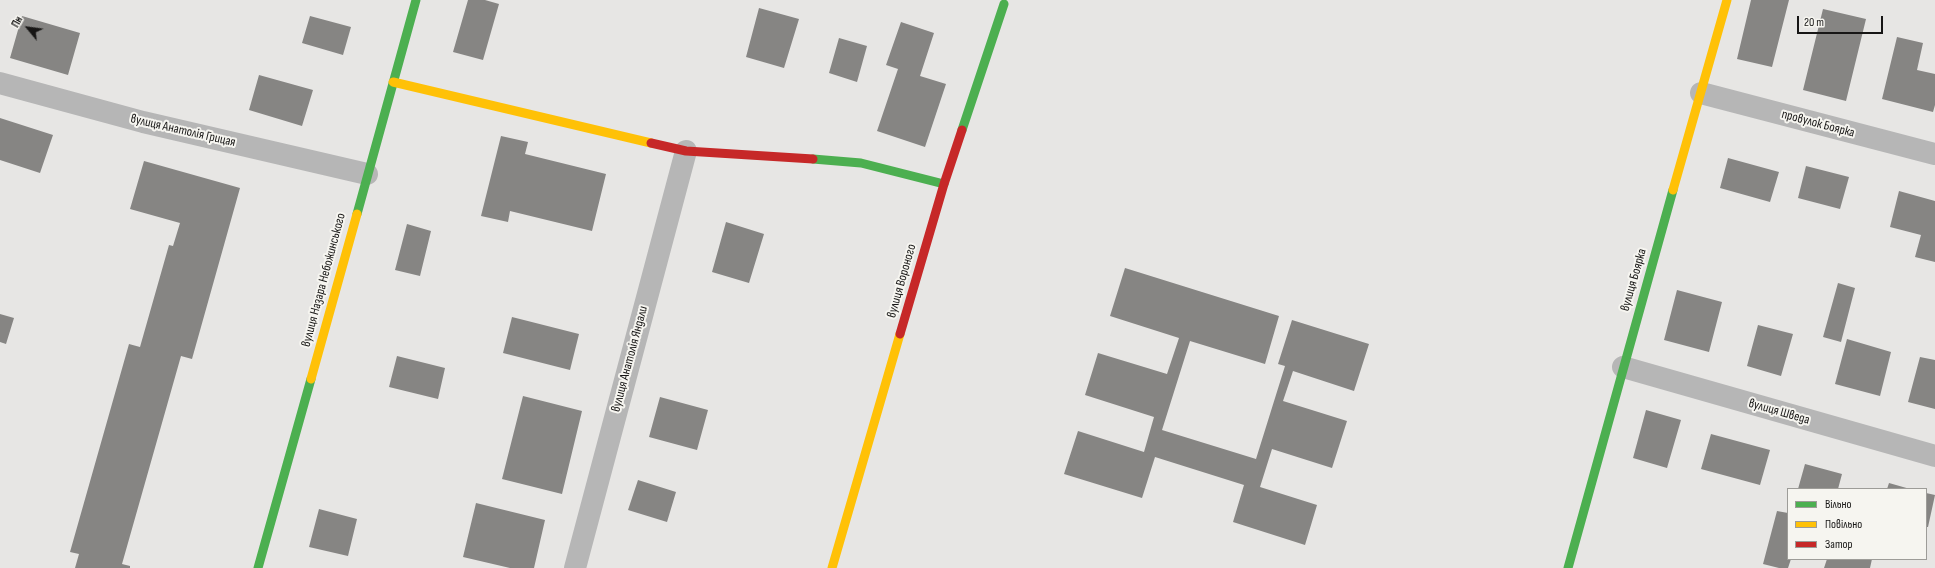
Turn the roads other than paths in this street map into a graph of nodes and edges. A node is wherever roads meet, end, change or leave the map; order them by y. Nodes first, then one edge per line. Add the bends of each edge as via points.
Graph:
1 (416, 0) edge
2 (1727, 0) edge
3 (1004, 4) dead end
4 (0, 82) edge
5 (393, 82) junction
6 (1701, 93) junction
7 (686, 151) junction
8 (1935, 154) edge
9 (367, 174) junction
10 (944, 184) junction
11 (1623, 367) junction
12 (1935, 456) edge
13 (258, 568) edge
14 (575, 568) edge
15 (832, 568) edge
16 (1568, 568) edge

1 - 5 street, вулиця Назара Небожинського
2 - 6 street, вулиця Боярка
3 - 10 street, вулиця Вороного
4 - 9 street, вулиця Анатолія Грицая via 143,122
5 - 7 street
5 - 9 street, вулиця Назара Небожинського
6 - 8 street, провулок Боярка
6 - 11 street, вулиця Боярка
7 - 10 street via 776,155 861,163
7 - 14 street, вулиця Анатолія Яндали
9 - 13 street, вулиця Назара Небожинського
10 - 15 street, вулиця Вороного
11 - 12 street, вулиця Шведа
11 - 16 street, вулиця Боярка

